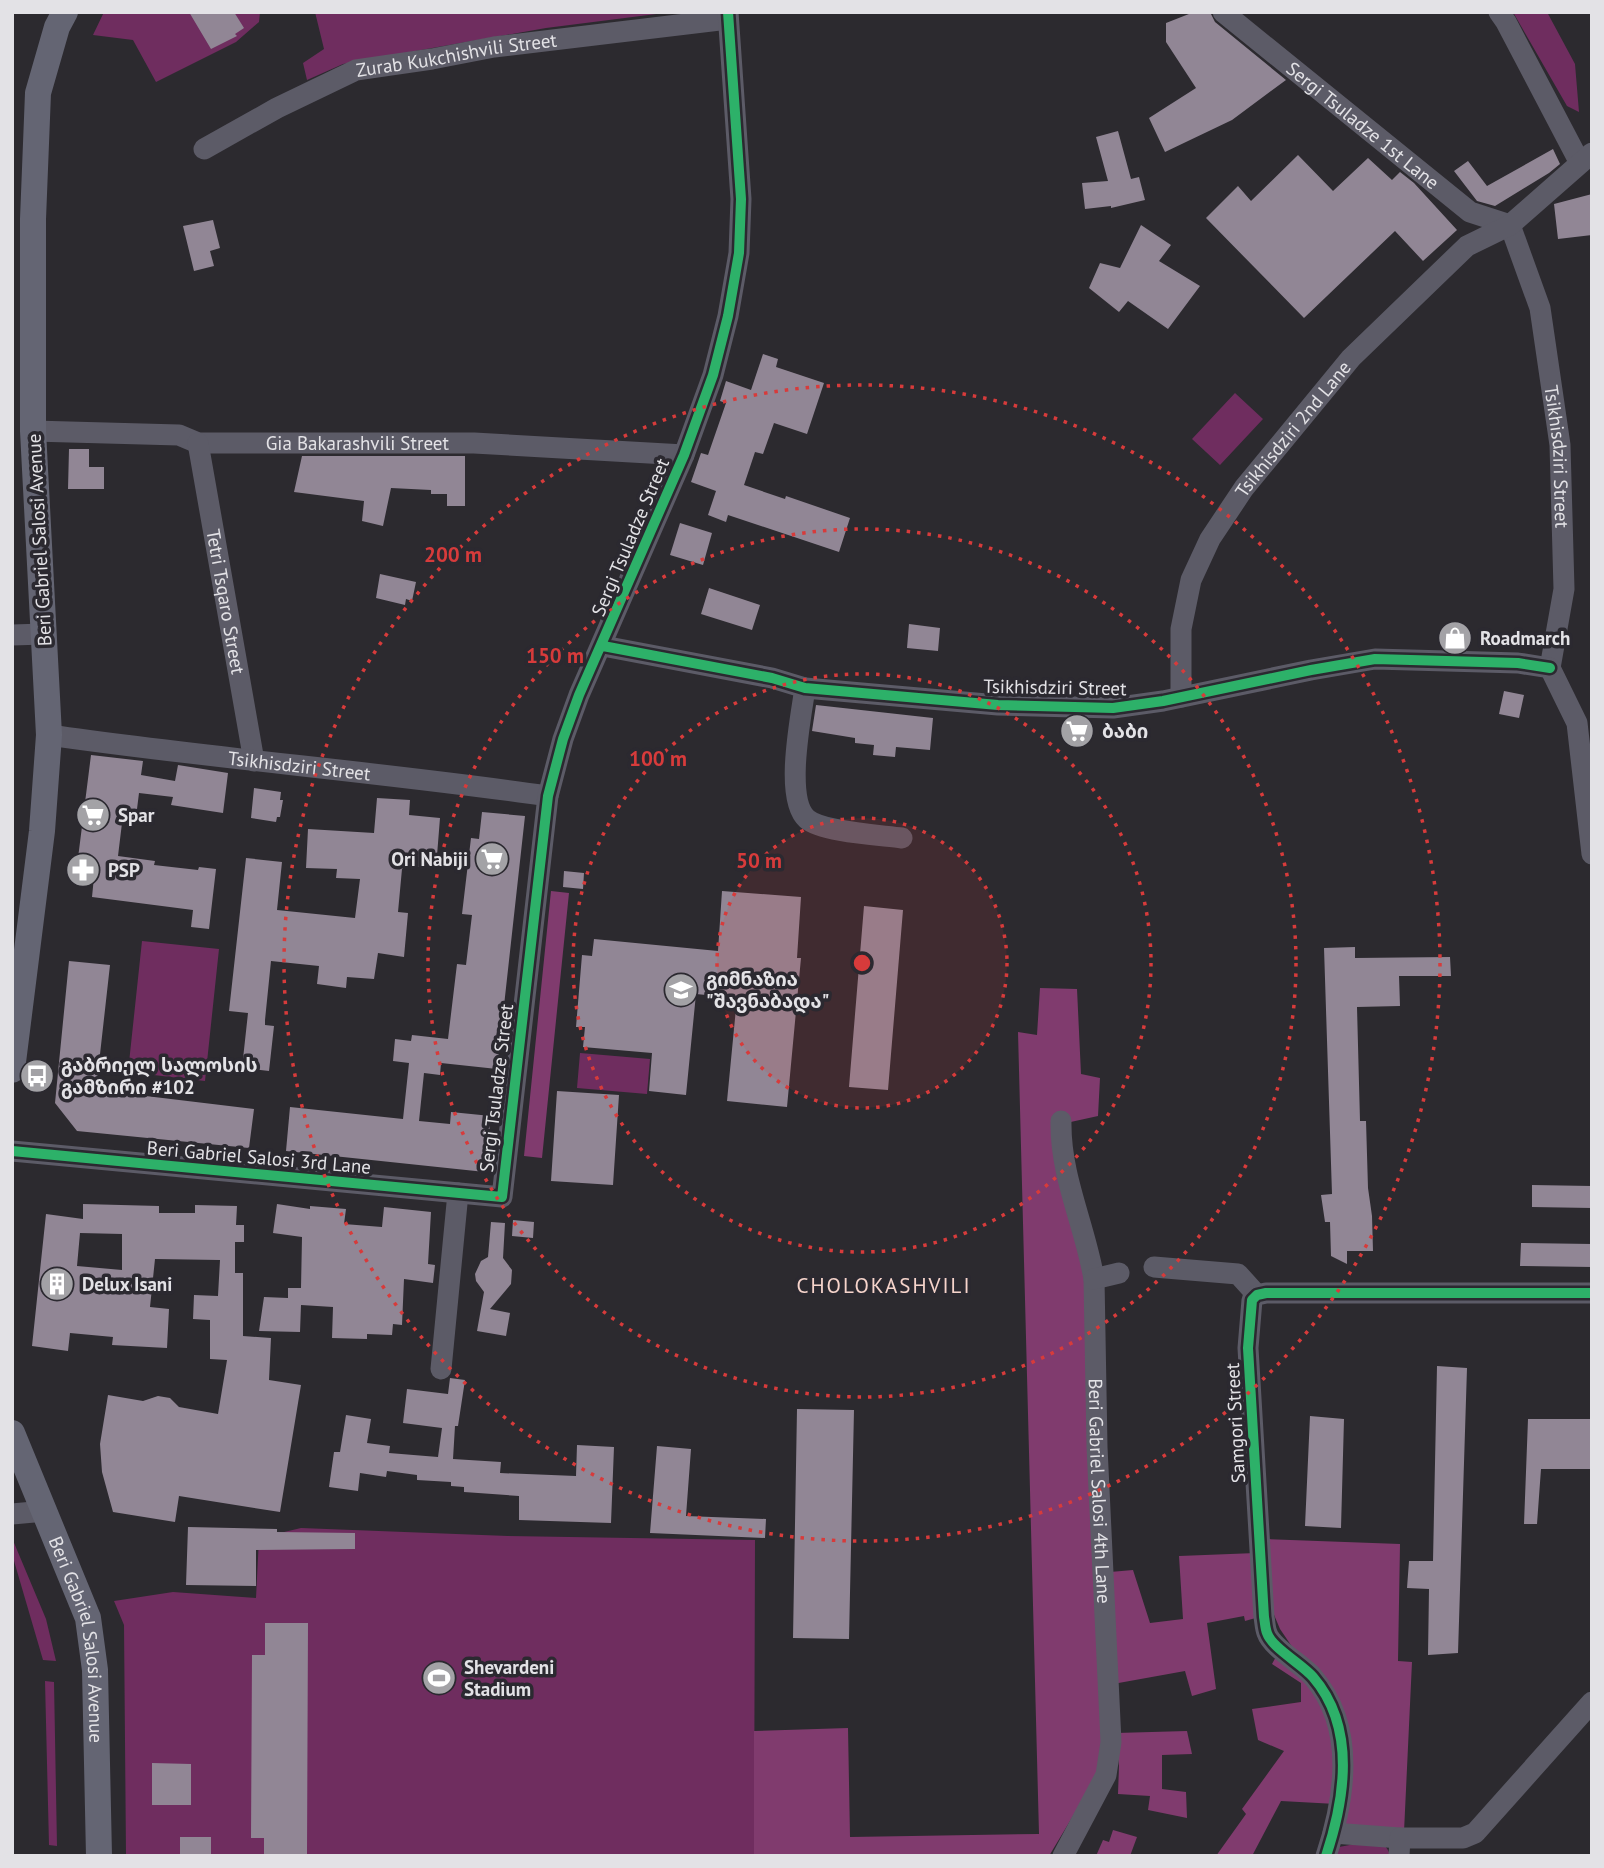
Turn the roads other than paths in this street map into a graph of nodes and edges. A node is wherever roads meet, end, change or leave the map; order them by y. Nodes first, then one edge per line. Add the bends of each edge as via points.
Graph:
1 (65, 12) edge
2 (1223, 12) edge
3 (1499, 12) edge
4 (728, 16) edge
5 (204, 149) dead end
6 (1586, 158) edge
7 (1510, 225) junction
8 (33, 431) junction
9 (198, 443) junction
10 (684, 455) junction
11 (12, 635) edge
12 (44, 635) junction
13 (603, 646) junction
14 (1550, 668) junction
15 (805, 688) junction
16 (1181, 697) junction
17 (49, 735) junction
18 (254, 761) junction
19 (548, 796) junction
20 (902, 838) dead end
21 (1592, 854) edge
22 (12, 1070) edge
23 (1060, 1121) dead end
24 (12, 1152) edge
25 (458, 1193) junction
26 (502, 1197) joint
27 (1154, 1267) dead end
28 (1119, 1273) dead end
29 (1094, 1279) junction
30 (1592, 1293) edge
31 (1257, 1295) junction
32 (441, 1369) dead end
33 (12, 1433) edge
34 (45, 1511) junction
35 (12, 1514) edge
36 (1592, 1702) edge
37 (1334, 1833) junction
38 (1399, 1847) edge
39 (99, 1856) edge
40 (1063, 1856) edge
41 (1325, 1856) edge

1 - 8 main road, Beri Gabriel Salosi Avenue via 38,93
2 - 7 street, Sergi Tsuladze 1st Lane via 1470,212
3 - 6 street
4 - 5 street, Zurab Kukchishvili Street via 356,70
4 - 10 street, Sergi Tsuladze Street via 741,199 739,253 713,374
6 - 7 street
7 - 14 street, Tsikhisdziri Street via 1539,308 1560,445 1564,589
7 - 16 street, Tsikhisdziri 2nd Lane via 1467,246 1351,358 1244,488 1210,539 1191,580 1181,629
8 - 9 street, Gia Bakarashvili Street via 179,435
8 - 12 main road, Beri Gabriel Salosi Avenue
9 - 10 street, Gia Bakarashvili Street via 474,443
9 - 18 street, Tetri Tsqaro Street
10 - 13 street, Sergi Tsuladze Street
11 - 12 street
12 - 17 main road, Beri Gabriel Salosi Avenue
13 - 15 street, Tsikhisdziri Street
13 - 19 street, Sergi Tsuladze Street via 579,695
14 - 16 street, Tsikhisdziri Street via 1375,659
14 - 21 street via 1577,723
15 - 16 street, Tsikhisdziri Street via 998,705 1113,708
15 - 20 street via 795,770 797,805 807,820 826,828
17 - 18 street, Tsikhisdziri Street
17 - 22 main road, Beri Gabriel Salosi Avenue via 42,831
18 - 19 street, Tsikhisdziri Street
19 - 26 street, Sergi Tsuladze Street
23 - 29 street, Beri Gabriel Salosi 4th Lane via 1060,1144
24 - 25 street, Beri Gabriel Salosi 3rd Lane
25 - 26 street, Beri Gabriel Salosi 3rd Lane
25 - 32 street
27 - 31 street via 1238,1274
28 - 29 street
29 - 40 street, Beri Gabriel Salosi 4th Lane via 1111,1742 1106,1775
30 - 31 street
31 - 37 street, Samgori Street via 1252,1300 1248,1348 1264,1618 1268,1636 1313,1676 1327,1696 1339,1732 1343,1788
33 - 34 main road, Beri Gabriel Salosi Avenue
34 - 35 street
34 - 39 main road, Beri Gabriel Salosi Avenue via 88,1618 95,1670
36 - 38 street via 1475,1833
37 - 38 street
37 - 41 street, Samgori Street

